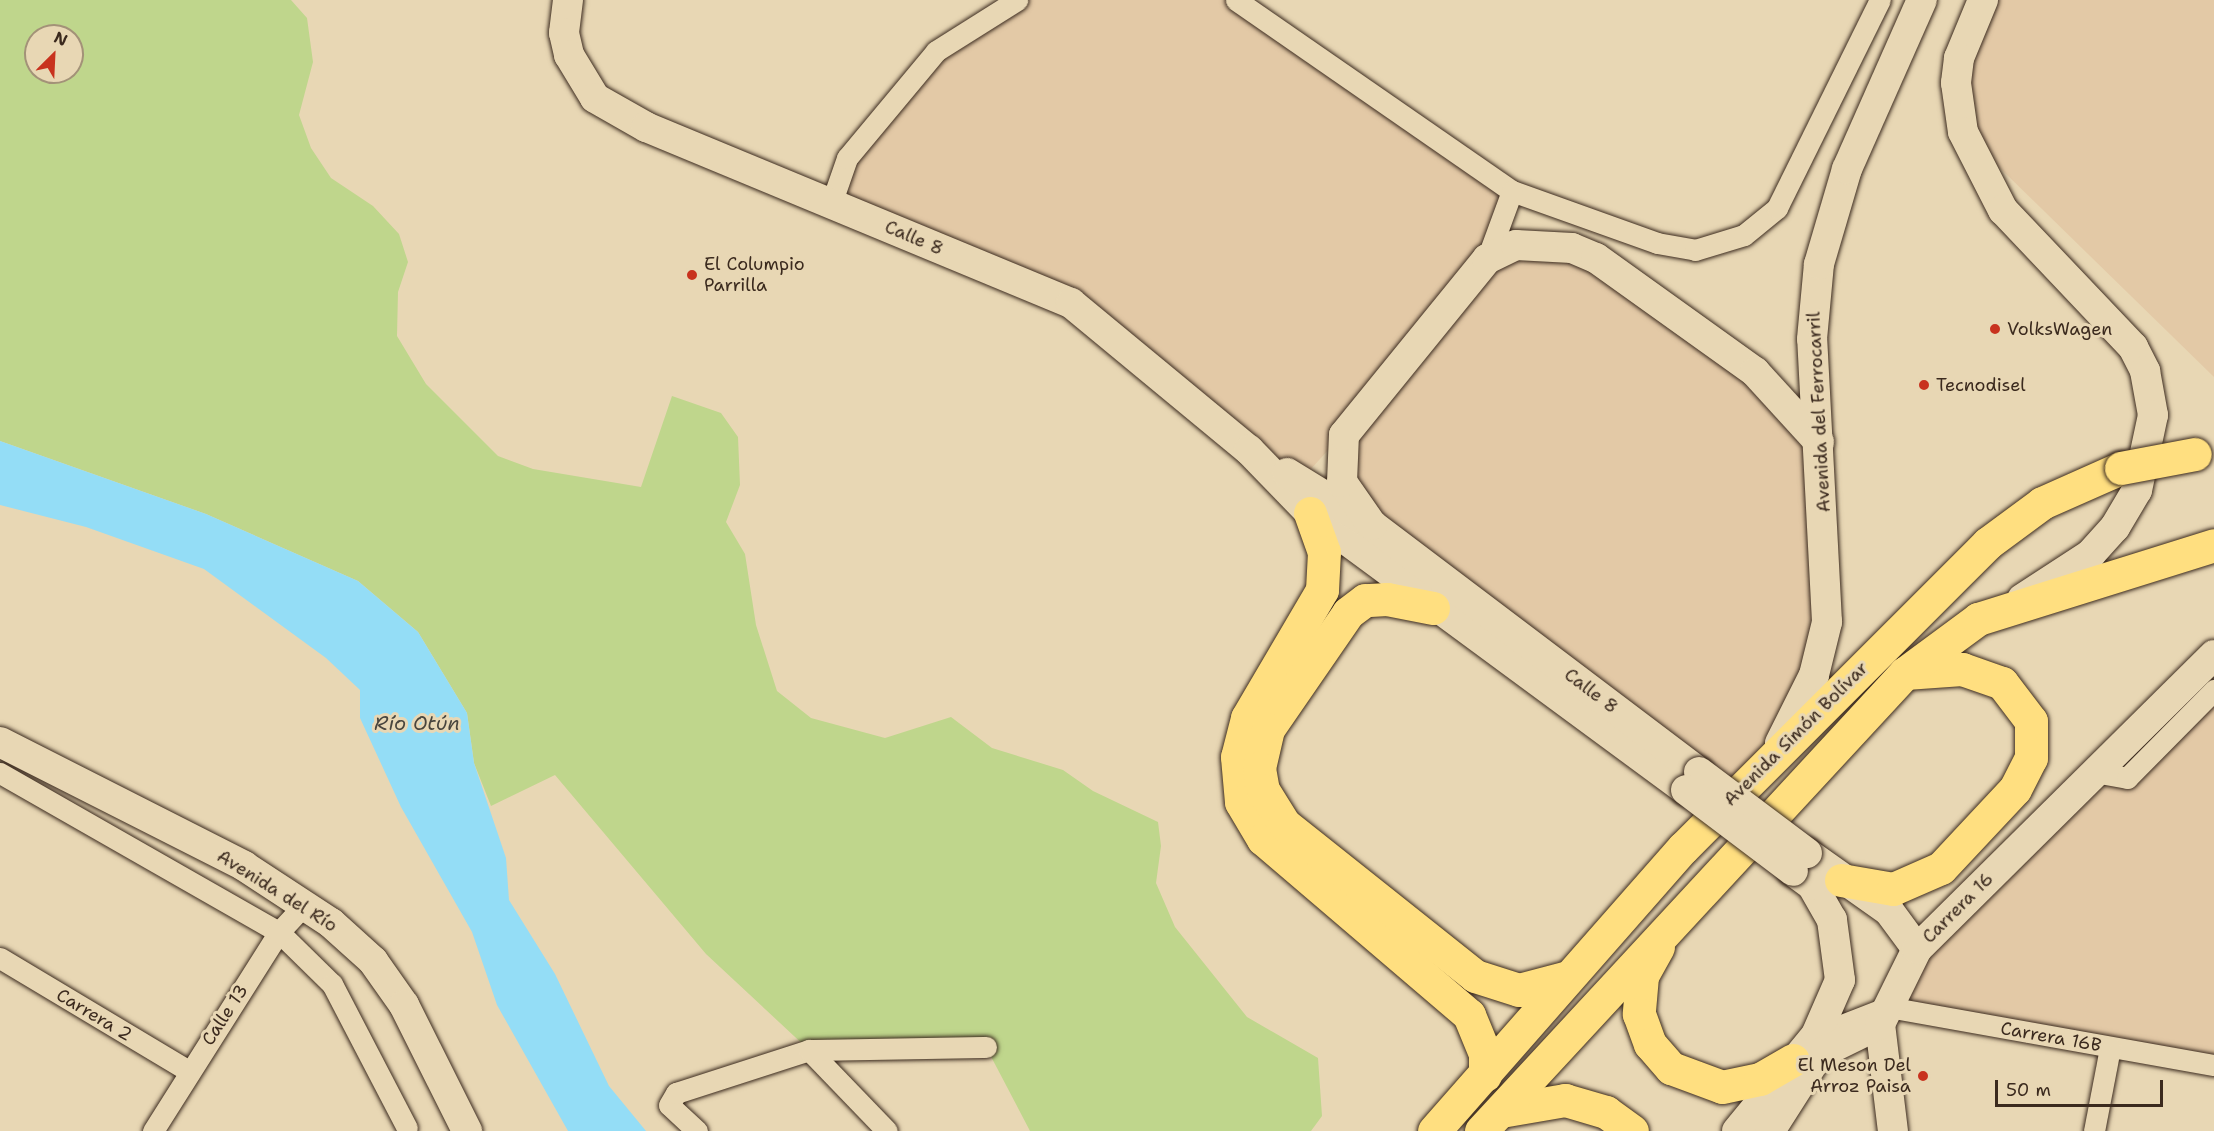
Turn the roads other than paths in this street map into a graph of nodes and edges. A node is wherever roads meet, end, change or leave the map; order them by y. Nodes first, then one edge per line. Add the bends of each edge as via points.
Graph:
1 (568, 0) edge
2 (1017, 0) edge
3 (1237, 0) edge
4 (1880, 0) edge
5 (1922, 0) edge
6 (1983, 0) edge
7 (1512, 191) junction
8 (831, 204) junction
9 (1487, 259) junction
10 (1819, 442) junction
11 (1249, 450) junction
12 (2204, 453) edge
13 (1310, 513) junction
14 (1372, 525) junction
15 (2214, 545) edge
16 (2014, 604) junction
17 (1433, 608) junction
18 (2214, 655) edge
19 (1905, 673) junction
20 (2214, 690) edge
21 (2, 757) edge
22 (1770, 758) junction
23 (2094, 772) junction
24 (1692, 781) junction
25 (1800, 862) junction
26 (1710, 879) junction
27 (1841, 880) junction
28 (304, 905) junction
29 (279, 932) junction
30 (1917, 949) junction
31 (0, 958) edge
32 (1564, 978) junction
33 (1884, 1015) junction
34 (986, 1047) dead end
35 (2110, 1048) junction
36 (809, 1050) junction
37 (1809, 1050) junction
38 (2214, 1065) edge
39 (189, 1071) junction
40 (1485, 1075) junction
41 (1890, 1086) junction
42 (1491, 1121) edge
43 (1440, 1124) edge
44 (407, 1128) dead end
45 (880, 1129) edge
46 (153, 1131) edge
47 (466, 1131) edge
48 (697, 1131) edge
49 (1632, 1131) edge
50 (1737, 1131) edge
51 (1770, 1131) edge
52 (1893, 1131) edge
53 (2094, 1131) edge

1 - 8 street, Calle 8 via 564,33 569,55 595,98 646,127
2 - 8 street via 936,51 847,159
3 - 7 street
4 - 7 street via 1793,184 1778,208 1744,235 1708,248 1678,249
5 - 10 street, Avenida del Ferrocarril via 1829,222 1812,339
6 - 16 street via 1959,58 1956,83 1963,132 2003,210 2133,347 2145,371 2153,415 2137,490 2115,527 2091,554
7 - 9 street
8 - 11 street, Calle 8 via 1071,303
9 - 10 street via 1516,245 1540,244 1572,248 1596,258 1755,372
9 - 14 street via 1344,435 1342,482
10 - 22 street, Avenida del Ferrocarril via 1828,585 1824,648 1794,720
11 - 13 street, Calle 8
11 - 14 street, Calle 8
12 - 22 main road, Avenida Simón Bolívar, bridge via 2121,468 2042,503 1993,538
13 - 17 street, Calle 8
13 - 40 main road via 1324,552 1322,590 1247,718 1237,757 1241,802 1263,839 1469,1016 1485,1054
14 - 24 street, Calle 8
15 - 16 main road, Avenida Simón Bolívar
16 - 19 main road, Avenida Simón Bolívar via 1978,619
17 - 24 street, Calle 8
17 - 32 main road via 1387,599 1365,600 1348,613 1268,729 1259,768 1263,790 1284,824 1475,976 1519,990
18 - 23 street, Carrera 16
19 - 26 main road, Avenida Simón Bolívar
19 - 27 main road via 1962,669 2002,684 2031,722 2031,758 2015,789 1941,868 1893,888
20 - 23 street via 2127,778
21 - 28 street, Avenida del Río via 244,866
21 - 29 street
22 - 32 main road, Avenida Simón Bolívar
23 - 30 street, Carrera 16
24 - 25 street, Calle 8, bridge
25 - 27 street, Calle 8
25 - 37 street via 1838,939 1835,999
26 - 37 main road via 1642,976 1639,1014 1650,1044 1681,1075 1722,1087 1760,1079
26 - 42 main road, Avenida Simón Bolívar
27 - 30 street, Calle 8 via 1890,911
28 - 29 street, Calle 13
28 - 47 street, Avenida del Río via 353,942 388,981
29 - 39 street, Calle 13
29 - 44 street via 332,984
30 - 33 street, Carrera 16
31 - 39 street, Carrera 2
32 - 40 main road, Avenida Simón Bolívar
33 - 35 street, Carrera 16B
33 - 37 street
33 - 41 street
34 - 36 street
35 - 38 street, Carrera 16B
35 - 53 street
36 - 45 street
36 - 48 street via 676,1093 669,1105
37 - 41 street via 1860,1059
37 - 50 street
37 - 51 street
39 - 46 street, Calle 13
40 - 43 main road, Avenida Simón Bolívar
41 - 52 street
42 - 49 main road via 1565,1100 1606,1112

